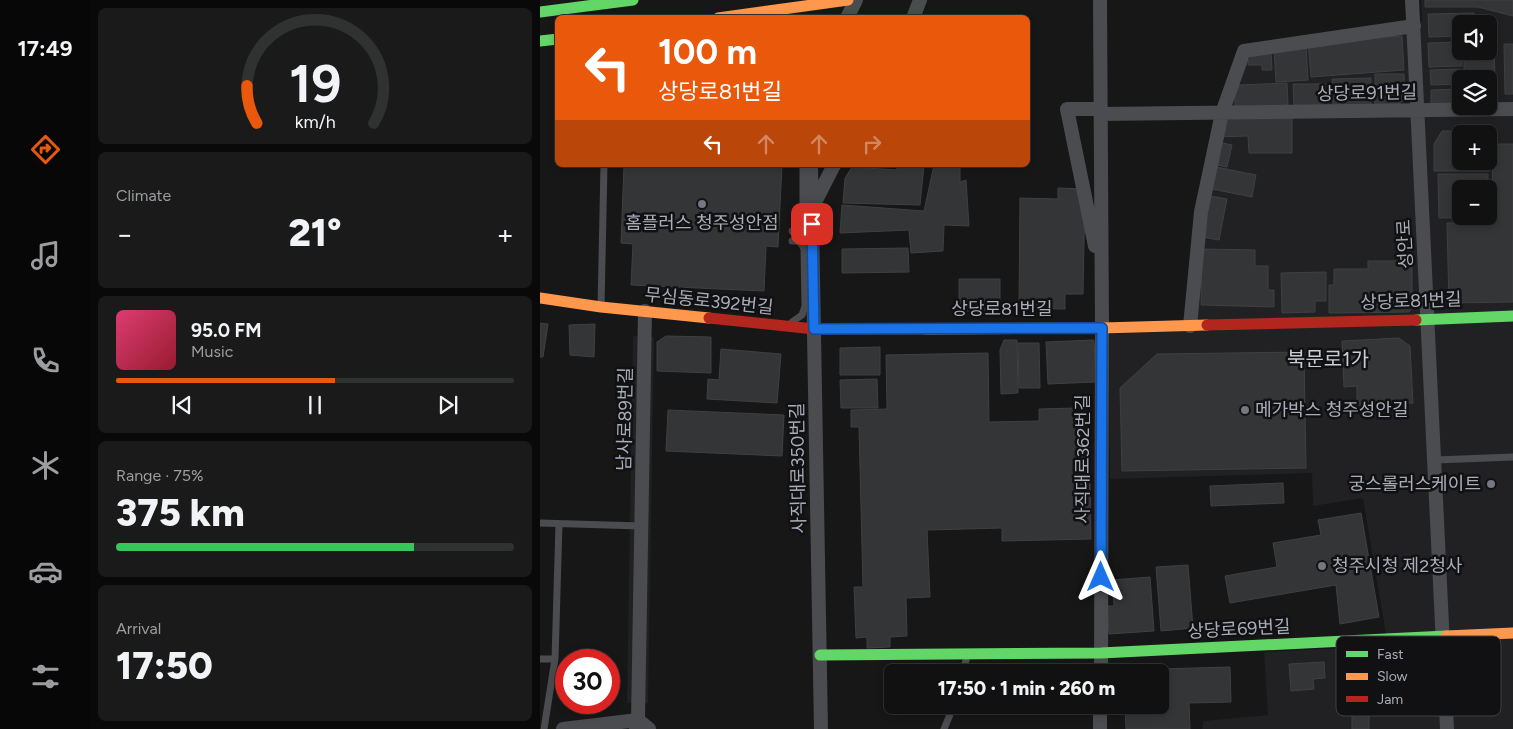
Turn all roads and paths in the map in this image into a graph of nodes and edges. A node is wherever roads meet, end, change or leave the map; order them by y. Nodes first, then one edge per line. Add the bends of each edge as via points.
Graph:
1 (633, 0) edge
2 (848, 0) edge
3 (856, 0) edge
4 (920, 0) edge
5 (1100, 0) edge
6 (1412, 0) edge
7 (811, 8) edge
8 (540, 12) edge
9 (747, 15) edge
10 (848, 15) edge
11 (914, 15) edge
12 (1414, 26) junction
13 (555, 39) edge
14 (540, 41) edge
15 (1513, 109) edge
16 (1418, 111) junction
17 (1100, 112) junction
18 (1222, 113) junction
19 (803, 167) edge
20 (812, 167) edge
21 (833, 167) edge
22 (604, 168) edge
23 (812, 207) junction
24 (792, 231) dead end
25 (792, 241) dead end
26 (1102, 276) junction
27 (540, 298) edge
28 (601, 307) junction
29 (645, 312) junction
30 (1513, 316) edge
31 (1428, 320) junction
32 (782, 326) junction
33 (1190, 326) junction
34 (1102, 328) junction
35 (814, 329) junction
36 (1513, 457) edge
37 (1435, 460) junction
38 (540, 523) edge
39 (559, 524) junction
40 (642, 526) junction
41 (1513, 633) edge
42 (1444, 636) edge
43 (1461, 636) edge
44 (1336, 642) edge
45 (555, 649) edge
46 (967, 654) junction
47 (1101, 654) junction
48 (820, 655) junction
49 (540, 659) edge
50 (555, 659) joint
51 (965, 664) edge
52 (1101, 664) edge
53 (950, 714) edge
54 (1100, 714) edge
55 (1447, 716) edge
56 (637, 724) edge
57 (544, 729) edge
58 (563, 729) edge
59 (649, 729) edge
60 (821, 729) edge
61 (944, 729) edge
62 (1100, 729) edge
63 (1447, 729) edge

1 - 8 street
2 - 7 street
3 - 10 street
4 - 11 street
5 - 17 street, 사직대로362번길
6 - 12 street, 성안로
7 - 9 street
12 - 16 street, 성안로
12 - 18 street via 1244,51
13 - 14 street
15 - 16 street, 상당로91번길
16 - 18 street, 상당로91번길
16 - 31 street, 성안로
17 - 18 street, 상당로91번길
17 - 26 street, 사직대로362번길
17 - 26 street, 사직대로362번길 via 1067,109
18 - 33 street via 1200,212
19 - 24 lane via 803,221 800,228
20 - 23 street, 사직대로350번길
21 - 23 street, 사직대로350번길
22 - 28 lane
23 - 35 street, 사직대로350번길
25 - 32 lane via 798,241 804,249 805,306 795,321
26 - 34 street, 사직대로362번길
27 - 28 street, 무심동로392번길
28 - 29 street, 무심동로392번길
29 - 32 street, 무심동로392번길
29 - 40 street, 남사로89번길
30 - 31 street, 상당로81번길
31 - 33 street, 상당로81번길
31 - 37 street, 성안로
32 - 35 street, 무심동로392번길
33 - 34 street, 상당로81번길
34 - 35 street, 상당로81번길
34 - 47 street, 사직대로362번길
35 - 48 street, 사직대로350번길
36 - 37 lane
37 - 42 street, 성안로
38 - 39 lane
39 - 40 lane
39 - 45 lane
40 - 56 street, 남사로89번길
41 - 43 street, 상당로69번길
44 - 47 street, 상당로69번길
46 - 47 street, 상당로69번길
46 - 48 street, 상당로69번길
46 - 51 lane
47 - 52 street, 사직대로362번길
48 - 60 street, 사직대로350번길
49 - 50 lane
50 - 57 lane
53 - 61 lane
54 - 62 street
55 - 63 street, 성안로
56 - 58 street
56 - 59 street

